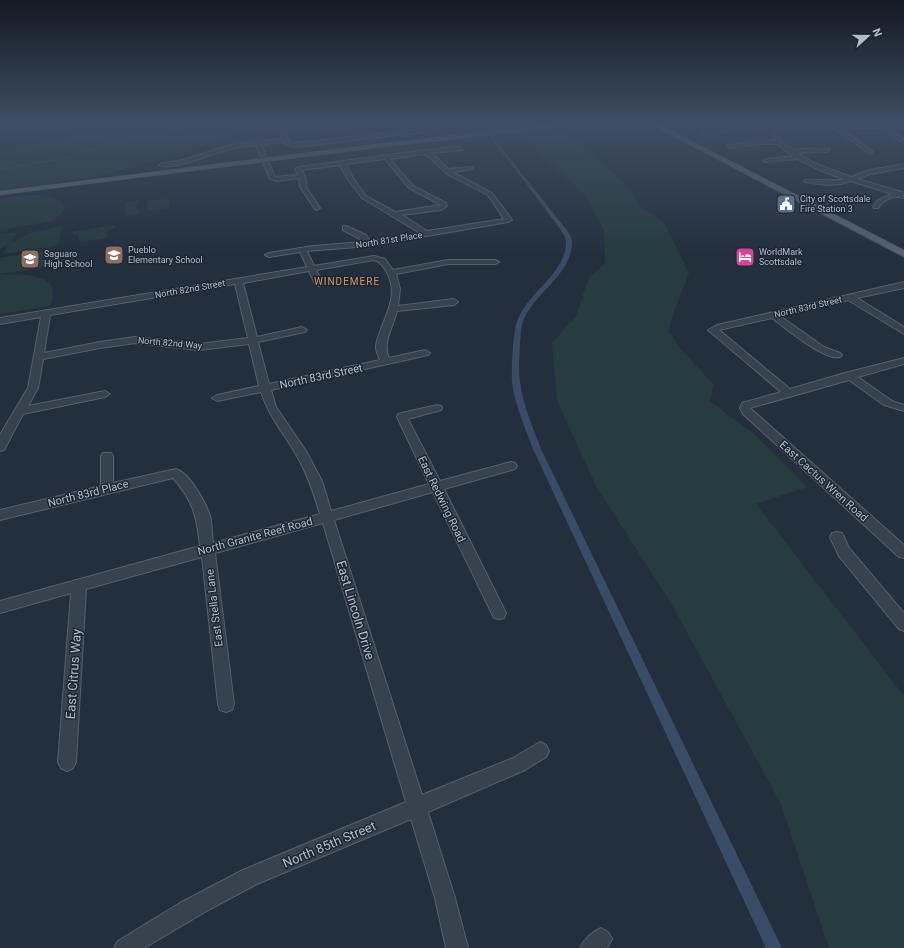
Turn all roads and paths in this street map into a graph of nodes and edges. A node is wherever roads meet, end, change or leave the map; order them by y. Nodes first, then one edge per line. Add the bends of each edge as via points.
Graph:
1 (215, 166) edge
2 (267, 166) edge
3 (318, 166) edge
4 (344, 166) edge
5 (394, 166) edge
6 (442, 166) edge
7 (734, 166) edge
8 (742, 166) edge
9 (817, 166) edge
10 (903, 166) edge
11 (471, 168) dead end
12 (447, 171) junction
13 (302, 176) junction
14 (850, 179) junction
15 (808, 181) dead end
16 (0, 193) edge
17 (902, 194) edge
18 (876, 207) dead end
19 (317, 208) dead end
20 (394, 214) junction
21 (346, 228) dead end
22 (426, 234) junction
23 (369, 244) junction
24 (904, 249) edge
25 (303, 250) junction
26 (904, 254) edge
27 (269, 255) dead end
28 (495, 262) dead end
29 (312, 269) junction
30 (391, 272) junction
31 (238, 281) junction
32 (318, 284) dead end
33 (904, 285) edge
34 (850, 297) junction
35 (454, 302) dead end
36 (393, 309) junction
37 (46, 314) junction
38 (773, 315) junction
39 (0, 321) edge
40 (302, 330) dead end
41 (904, 331) edge
42 (253, 340) junction
43 (425, 354) dead end
44 (837, 355) dead end
45 (39, 357) junction
46 (904, 361) edge
47 (386, 362) junction
48 (849, 375) junction
49 (265, 388) junction
50 (787, 392) junction
51 (105, 394) dead end
52 (217, 398) dead end
53 (437, 408) dead end
54 (902, 408) dead end
55 (20, 411) junction
56 (0, 447) edge
57 (107, 456) dead end
58 (510, 466) dead end
59 (176, 473) joint
60 (436, 486) junction
61 (107, 489) junction
62 (0, 515) edge
63 (327, 516) junction
64 (837, 537) dead end
65 (208, 550) junction
66 (904, 552) edge
67 (79, 585) junction
68 (0, 607) edge
69 (499, 613) dead end
70 (904, 624) edge
71 (226, 704) dead end
72 (540, 751) dead end
73 (67, 762) dead end
74 (416, 807) junction
75 (125, 948) edge
76 (457, 948) edge

1 - 16 main road
2 - 13 street via 274,179
3 - 13 street via 298,169
4 - 20 street via 364,197
5 - 20 street via 411,187 444,204
6 - 12 street
7 - 26 main road
8 - 24 main road
9 - 14 street
10 - 14 street via 870,172
11 - 12 street
12 - 22 street, North 81st Place via 490,194 508,220
13 - 19 street via 303,187
14 - 15 street via 835,182
14 - 17 street
17 - 18 street via 878,202
20 - 22 street
21 - 23 street via 363,237
22 - 23 street, North 81st Place
23 - 25 street, North 81st Place
25 - 27 street, North 81st Place
25 - 29 street
28 - 30 street via 448,262
29 - 30 street, North 82nd Street via 374,258 383,261
29 - 31 street, North 82nd Street
29 - 32 street
30 - 36 street via 397,290
31 - 37 street, North 82nd Street
31 - 42 street, East Lincoln Drive
33 - 34 street, North 83rd Street
34 - 38 street, North 83rd Street
34 - 41 street
35 - 36 street
36 - 47 street via 381,346
37 - 39 street, North 82nd Street
37 - 45 street
38 - 44 street via 822,349
38 - 50 street, North 83rd Street via 713,330
40 - 42 street, North 82nd Way
42 - 45 street, North 82nd Way via 198,347 136,340
42 - 49 street, East Lincoln Drive
43 - 47 street, North 83rd Street
45 - 55 street via 33,388
46 - 48 street
47 - 49 street, North 83rd Street
48 - 50 street
48 - 54 street via 888,403
49 - 52 street, North 83rd Street
49 - 63 street, East Lincoln Drive via 271,407 310,467
50 - 66 street, East Cactus Wren Road via 746,405 746,412
51 - 55 street
53 - 60 street, East Redwing Road via 402,417
55 - 56 street
57 - 61 street
58 - 60 street, North Granite Reef Road
59 - 61 street, North 83rd Place
59 - 65 street, East Stella Lane via 194,495 200,507
60 - 63 street, North Granite Reef Road
60 - 69 street, East Redwing Road
61 - 62 street, North 83rd Place
63 - 65 street, North Granite Reef Road
63 - 74 street, East Lincoln Drive
64 - 70 street via 844,552
65 - 67 street, North Granite Reef Road
65 - 71 street, East Stella Lane
67 - 68 street, North Granite Reef Road
67 - 73 street, East Citrus Way
72 - 74 street, North 85th Street via 519,764
74 - 75 street, North 85th Street via 225,889
74 - 76 street, East Lincoln Drive

